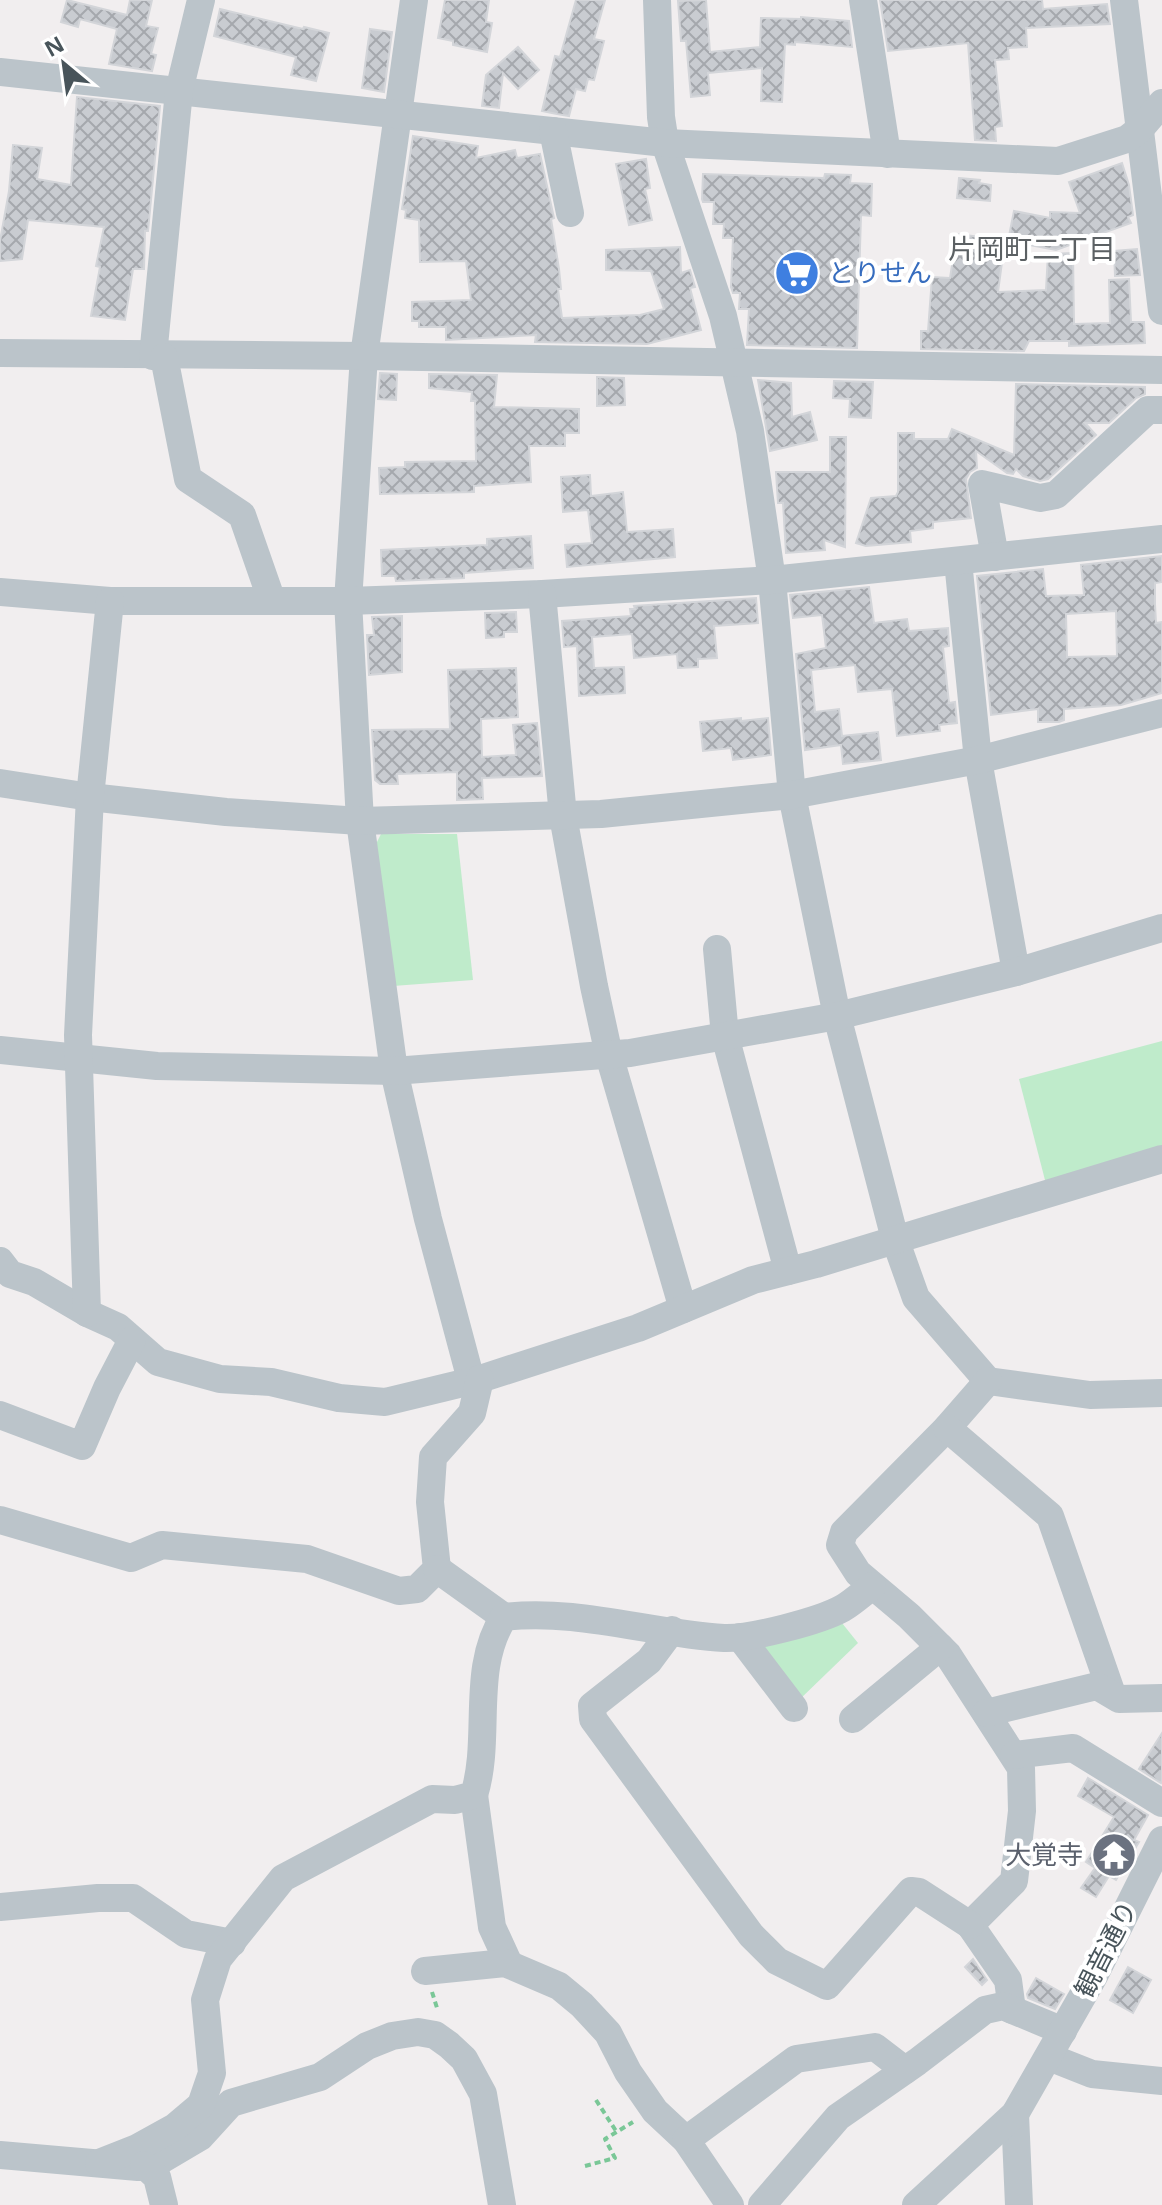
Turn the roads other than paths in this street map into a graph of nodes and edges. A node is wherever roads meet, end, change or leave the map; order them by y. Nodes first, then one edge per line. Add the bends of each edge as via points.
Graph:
1 (201, 0) edge
2 (414, 0) edge
3 (657, 0) edge
4 (863, 0) edge
5 (1124, 0) edge
6 (0, 72) edge
7 (179, 91) junction
8 (1162, 103) edge
9 (397, 114) junction
10 (1140, 129) junction
11 (553, 131) junction
12 (665, 143) junction
13 (887, 154) junction
14 (570, 213) dead end
15 (1162, 311) edge
16 (0, 353) edge
17 (159, 356) junction
18 (364, 356) junction
19 (733, 362) junction
20 (1162, 370) edge
21 (1162, 410) edge
22 (1162, 539) edge
23 (995, 557) junction
24 (958, 561) junction
25 (772, 580) junction
26 (0, 592) edge
27 (542, 594) junction
28 (110, 601) junction
29 (272, 601) junction
30 (348, 601) junction
31 (1162, 713) edge
32 (978, 760) junction
33 (0, 783) edge
34 (792, 795) junction
35 (90, 797) junction
36 (563, 816) junction
37 (360, 821) junction
38 (1162, 928) edge
39 (717, 949) dead end
40 (1016, 972) junction
41 (837, 1016) junction
42 (725, 1036) junction
43 (0, 1050) edge
44 (609, 1055) junction
45 (78, 1060) junction
46 (394, 1071) junction
47 (1162, 1159) edge
48 (895, 1239) junction
49 (0, 1261) edge
50 (788, 1271) junction
51 (683, 1309) junction
52 (87, 1313) junction
53 (132, 1340) junction
54 (476, 1379) junction
55 (988, 1381) junction
56 (1162, 1393) edge
57 (0, 1415) edge
58 (947, 1428) junction
59 (0, 1520) edge
60 (437, 1569) junction
61 (872, 1586) junction
62 (504, 1617) junction
63 (672, 1630) junction
64 (740, 1637) junction
65 (940, 1647) junction
66 (1112, 1694) junction
67 (1162, 1698) edge
68 (794, 1708) dead end
69 (986, 1713) junction
70 (853, 1719) dead end
71 (1014, 1755) junction
72 (474, 1795) junction
73 (1162, 1803) edge
74 (1162, 1840) edge
75 (0, 1907) edge
76 (970, 1925) junction
77 (232, 1943) junction
78 (509, 1964) junction
79 (425, 1971) road end
80 (1012, 2010) junction
81 (1063, 2031) junction
82 (1049, 2057) junction
83 (905, 2070) junction
84 (1162, 2081) edge
85 (1015, 2114) junction
86 (686, 2140) junction
87 (0, 2155) edge
88 (99, 2163) junction
89 (144, 2165) junction
90 (164, 2205) edge
91 (502, 2205) edge
92 (730, 2205) edge
93 (762, 2205) edge
94 (916, 2205) edge
95 (1019, 2205) edge

1 - 7 street
2 - 9 street
3 - 12 street
4 - 13 street
5 - 10 street
6 - 7 street
7 - 9 street
7 - 17 street
8 - 10 street
9 - 11 street
9 - 18 street
10 - 13 street via 1127,139 1058,161
10 - 15 street
11 - 12 street
11 - 14 street
12 - 13 street
12 - 19 street via 723,316
16 - 17 street
17 - 18 street
17 - 29 street via 188,479 242,515
18 - 19 street
18 - 30 street
19 - 20 street
19 - 25 street via 753,443
21 - 23 street via 1148,410 1056,495 1040,498 982,484
22 - 23 street
23 - 24 street
24 - 25 street
24 - 32 street
25 - 27 street
25 - 34 street
26 - 28 street
27 - 30 street
27 - 36 street
28 - 29 street
28 - 35 street
29 - 30 street
30 - 37 street
31 - 32 street
32 - 34 street
32 - 40 street
33 - 35 street
34 - 36 street
34 - 41 street
35 - 37 street
35 - 45 street
36 - 37 street
36 - 44 street
37 - 46 street
38 - 40 street
39 - 42 street
40 - 41 street
41 - 42 street
41 - 48 street
42 - 44 street
42 - 50 street
43 - 45 street
44 - 46 street
44 - 51 street
45 - 46 street
45 - 52 street
46 - 54 street via 428,1219
47 - 48 street
48 - 50 street
48 - 55 street via 916,1298
49 - 52 street via 10,1274
50 - 51 street via 743,1283
51 - 54 street
52 - 53 street
53 - 54 street via 158,1362 220,1379 271,1382 339,1398 385,1402
53 - 57 street via 82,1446
54 - 60 street via 472,1413 433,1457 430,1502
55 - 56 street via 1090,1395
55 - 58 street
58 - 61 street via 840,1539 842,1552
58 - 66 street via 1050,1516
59 - 60 street via 131,1558 162,1545 307,1559 399,1591 417,1589
60 - 62 street
61 - 64 street via 842,1609
61 - 65 street
62 - 63 street via 529,1614
62 - 72 street via 487,1658 481,1772
63 - 64 street
63 - 76 street via 649,1661 592,1706 593,1719 751,1935 777,1961 827,1986 911,1891
64 - 68 street
65 - 69 street
65 - 70 street
66 - 67 street via 1119,1699
66 - 69 street via 1097,1686
69 - 71 street
71 - 73 street via 1073,1748
71 - 76 street via 1023,1791 1014,1881
72 - 77 street via 432,1799 283,1878
72 - 78 street via 492,1927
74 - 81 street, 観音通り
75 - 77 street via 133,1898 186,1934
76 - 80 street via 1008,1980
77 - 88 street via 218,1959 205,2000 212,2073 201,2105 175,2127
78 - 79 street
78 - 86 street via 559,1986 582,2005 608,2033 655,2111
80 - 81 street
80 - 83 street via 985,2010
81 - 82 street, 観音通り
82 - 84 street via 1092,2074
82 - 85 street, 観音通り
83 - 86 street via 875,2047 796,2059
83 - 93 street via 838,2117
85 - 94 street, 観音通り
85 - 95 street
86 - 92 street
87 - 88 street
88 - 89 street
89 - 90 street via 157,2177
89 - 91 street via 200,2137 231,2103 320,2077 367,2046 418,2032 435,2035 464,2059 483,2094

